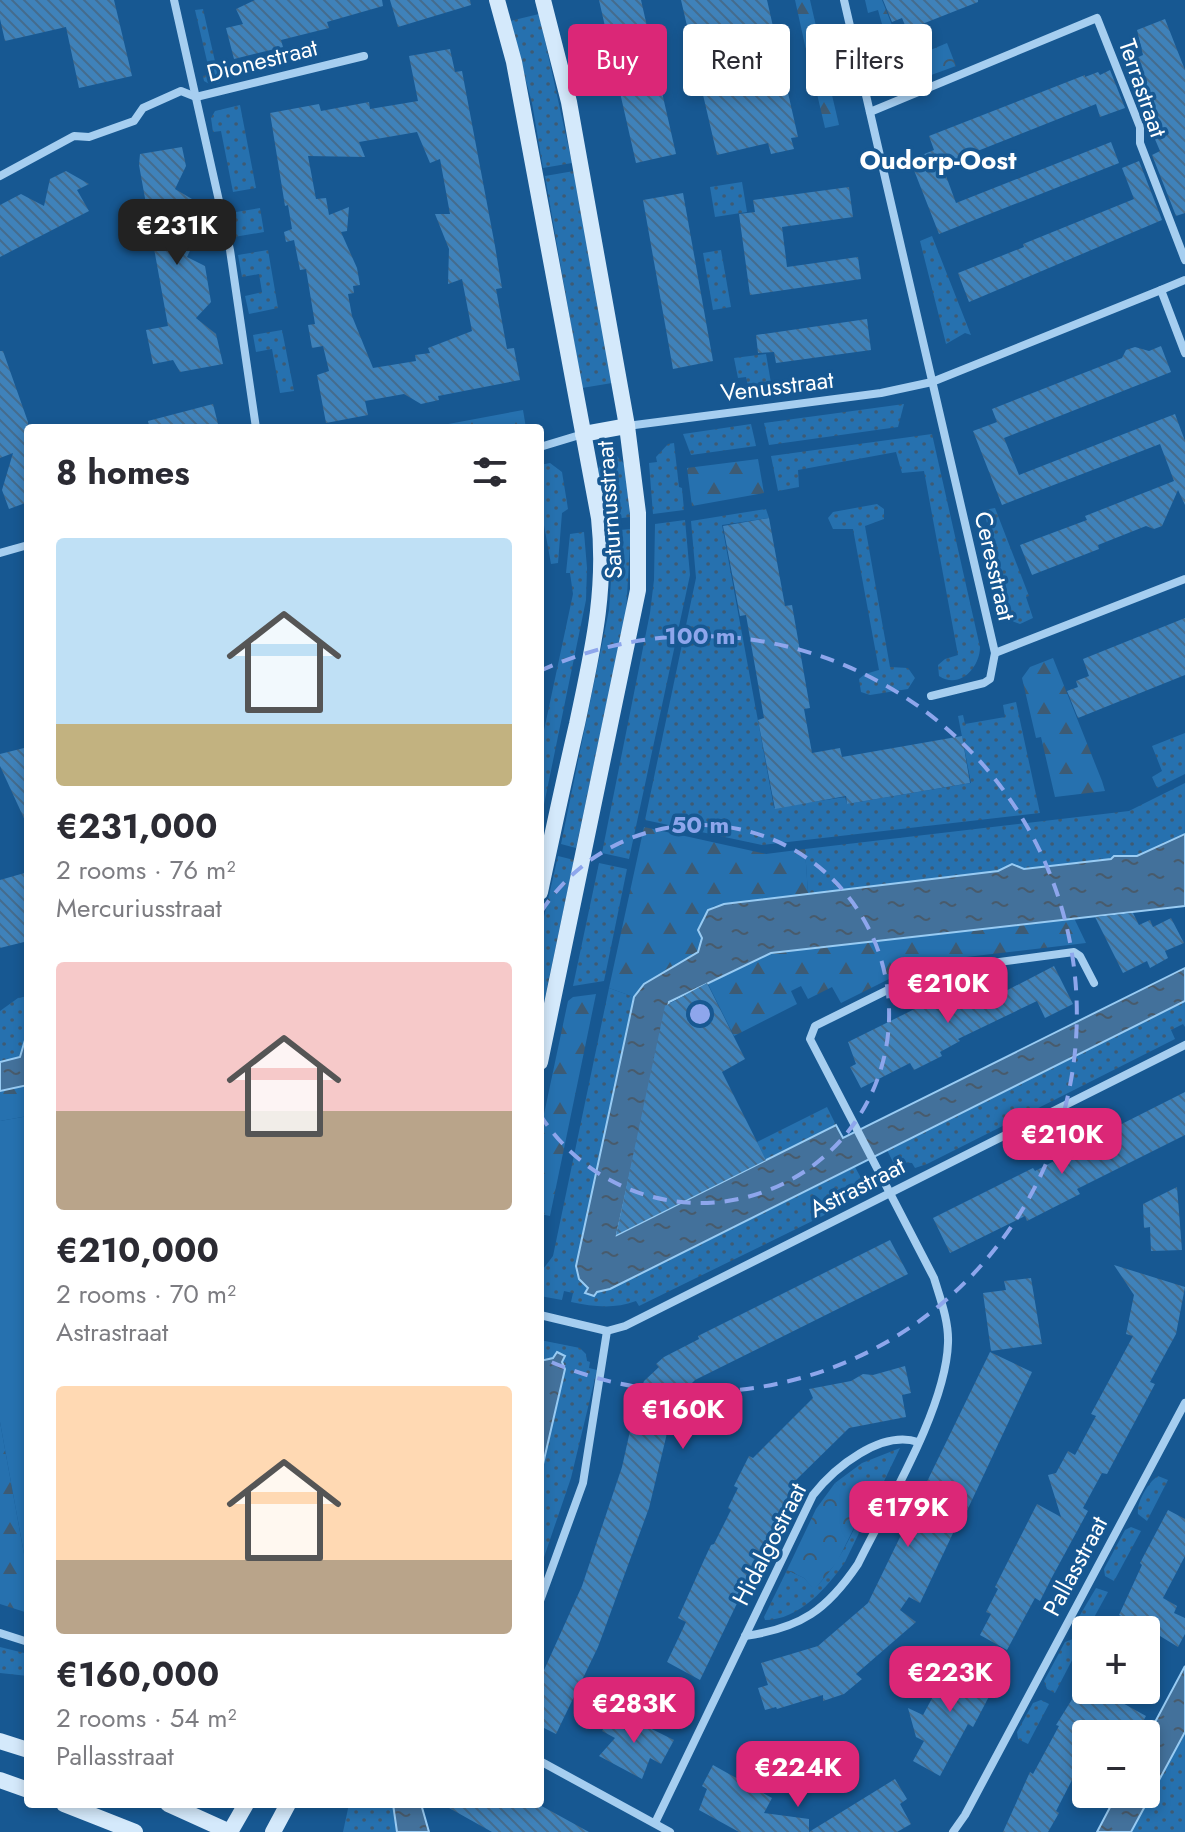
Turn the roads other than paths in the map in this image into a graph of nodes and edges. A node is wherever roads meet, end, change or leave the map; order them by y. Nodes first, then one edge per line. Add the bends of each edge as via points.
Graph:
1 (174, 0) edge
2 (497, 0) edge
3 (543, 0) edge
4 (844, 0) edge
5 (364, 56) dead end
6 (196, 97) junction
7 (870, 112) junction
8 (0, 176) edge
9 (1185, 260) edge
10 (1185, 280) edge
11 (1161, 290) junction
12 (1185, 353) edge
13 (932, 382) junction
14 (255, 424) edge
15 (627, 426) junction
16 (583, 434) junction
17 (544, 446) edge
18 (24, 546) edge
19 (0, 553) edge
20 (1185, 579) edge
21 (995, 653) junction
22 (931, 696) dead end
23 (544, 873) edge
24 (1094, 983) dead end
25 (544, 1043) edge
26 (1185, 1045) edge
27 (891, 1192) junction
28 (544, 1316) edge
29 (607, 1331) junction
30 (1185, 1403) edge
31 (918, 1442) junction
32 (544, 1590) edge
33 (0, 1633) edge
34 (745, 1636) junction
35 (24, 1641) edge
36 (0, 1741) edge
37 (24, 1749) edge
38 (544, 1763) edge
39 (0, 1780) edge
40 (24, 1789) edge
41 (74, 1808) edge
42 (177, 1808) edge
43 (244, 1808) edge
44 (286, 1808) edge
45 (655, 1823) junction
46 (135, 1832) edge
47 (230, 1832) edge
48 (273, 1832) edge
49 (670, 1832) edge
50 (953, 1832) edge

1 - 6 street
2 - 16 street, Saturnusstraat via 514,62
3 - 15 street, Saturnusstraat via 569,102
4 - 7 street, Ceresstraat
5 - 6 street, Dionestraat
6 - 8 street, Dionestraat via 181,91 143,108 134,121 89,137 74,136
6 - 14 street via 230,250
7 - 9 street, Terrastraat via 1097,18
7 - 13 street, Ceresstraat
10 - 11 street
11 - 12 street
11 - 13 street
13 - 15 street, Venusstraat
13 - 21 street, Ceresstraat
15 - 16 street
15 - 25 street, Saturnusstraat via 638,513 638,590
16 - 17 street
16 - 23 street, Saturnusstraat via 600,527 602,599
18 - 19 street
20 - 21 street, Ceresstraat
21 - 22 street via 990,679
24 - 27 street, Hidalgostraat via 1074,952 924,972 815,1026 810,1039
26 - 27 street, Astrastraat
27 - 29 street, Astrastraat
27 - 31 street, Hidalgostraat via 934,1278 948,1341 939,1394
28 - 29 street
29 - 32 street via 583,1483
30 - 50 street, Pallasstraat
31 - 34 street, Hidalgostraat via 841,1589 797,1624
31 - 34 street, Hidalgostraat via 905,1438 882,1444 855,1455 826,1478
33 - 35 street
34 - 45 street, Hidalgostraat
36 - 37 street
38 - 45 street
39 - 40 street
41 - 46 street
42 - 47 street
43 - 47 street
44 - 48 street
45 - 49 street

